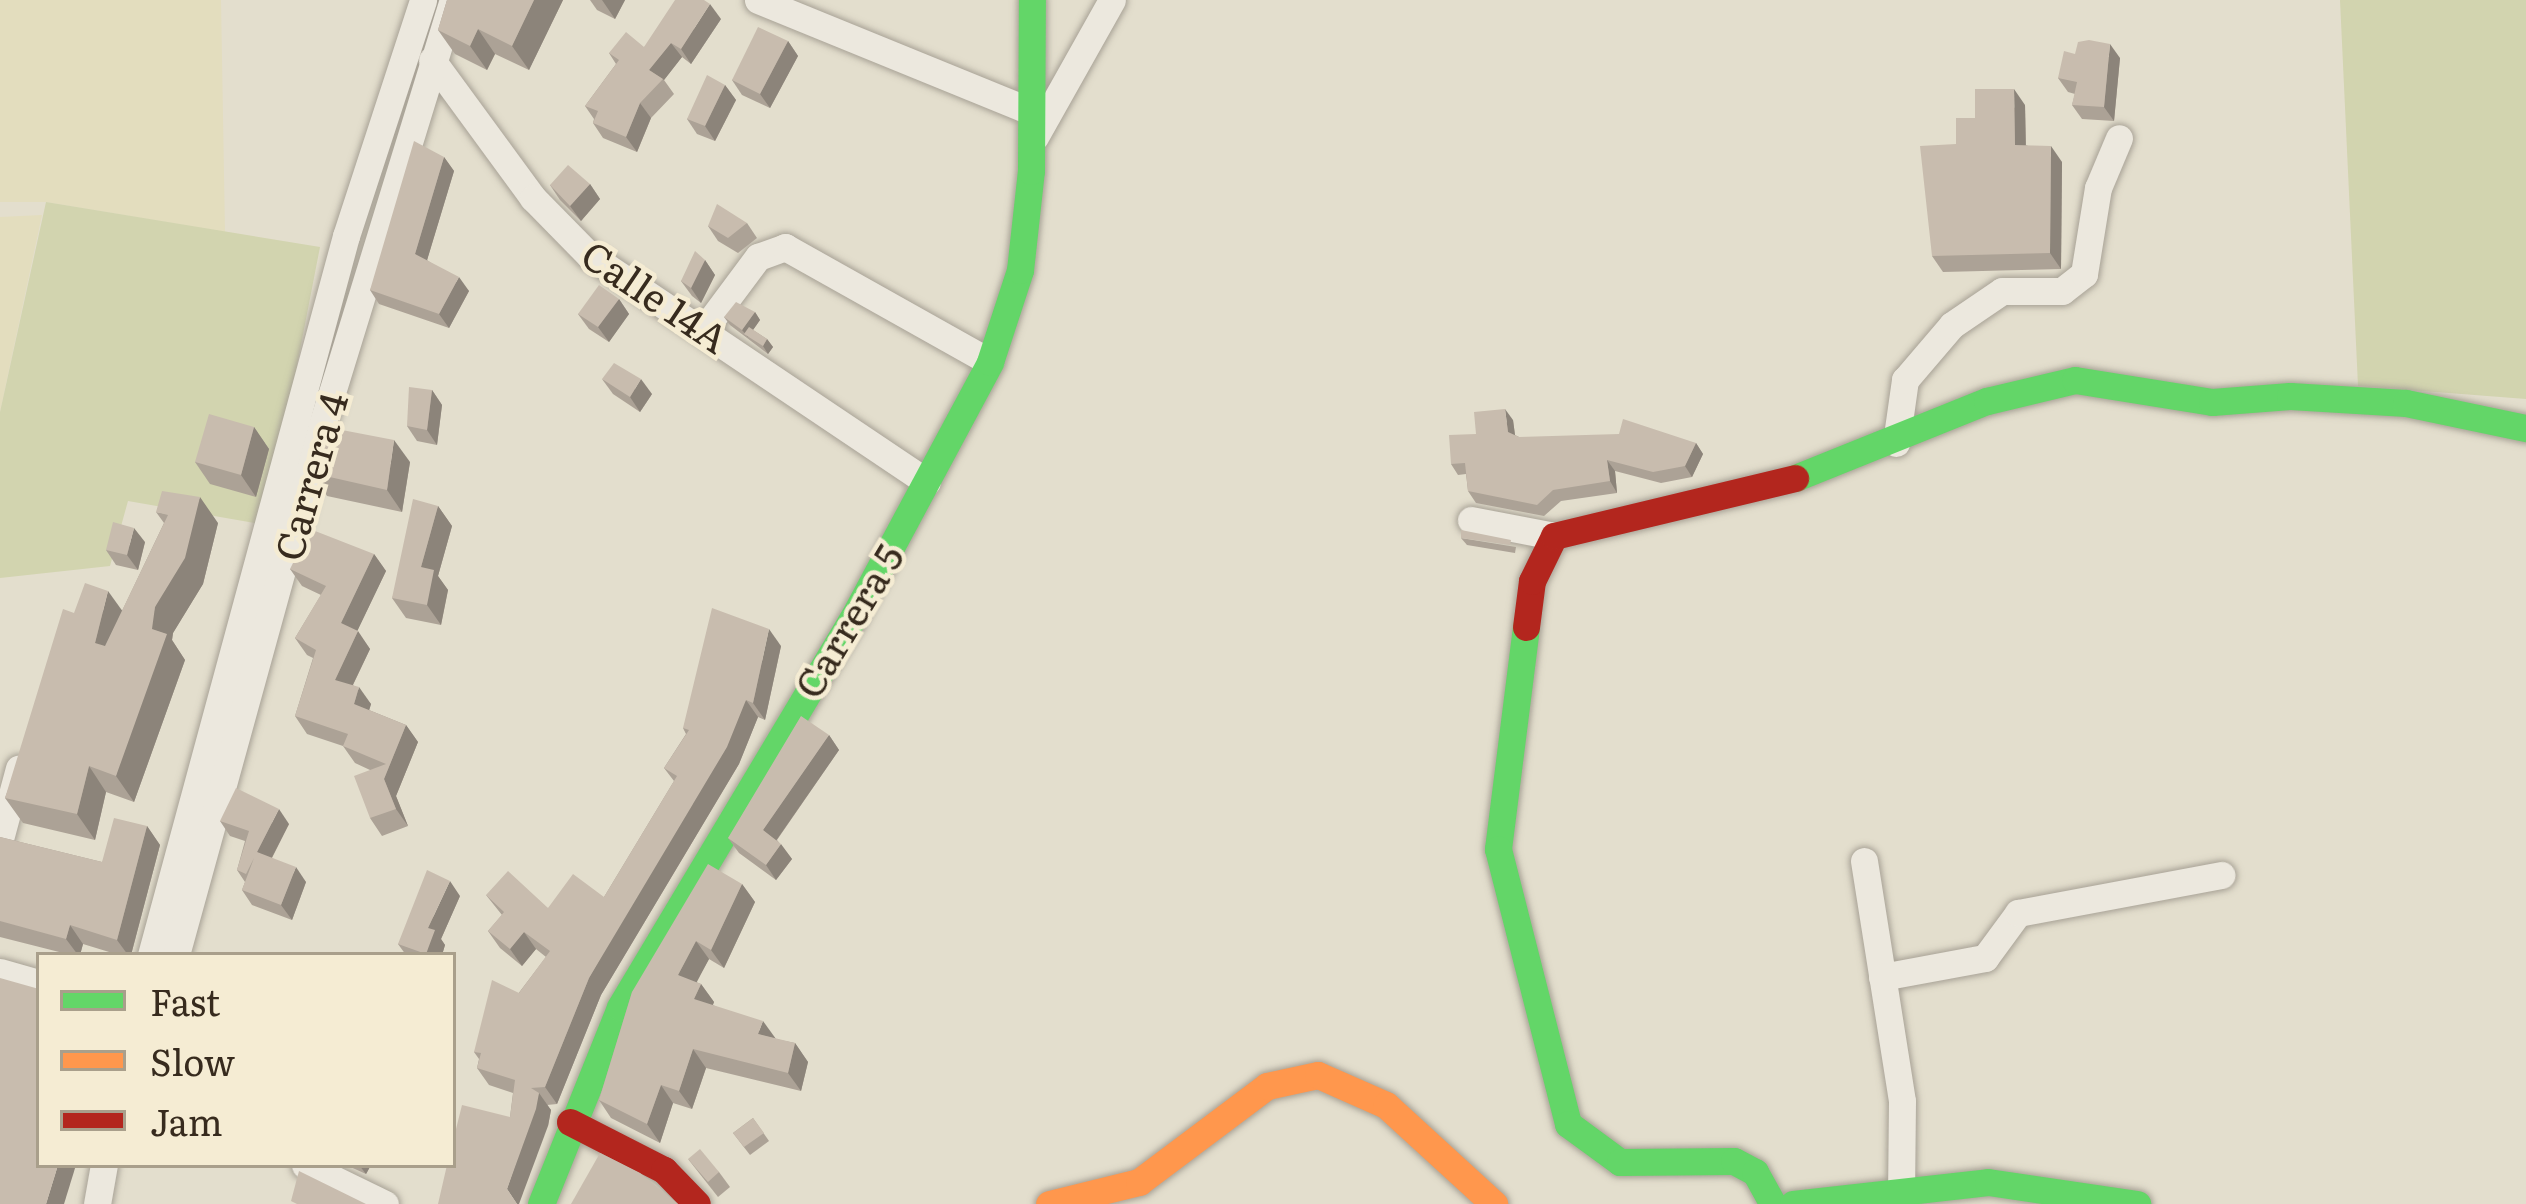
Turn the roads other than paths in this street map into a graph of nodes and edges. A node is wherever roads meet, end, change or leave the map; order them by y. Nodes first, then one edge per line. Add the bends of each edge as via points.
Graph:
1 (423, 0) edge
2 (453, 0) edge
3 (758, 0) edge
4 (1032, 0) edge
5 (1112, 0) edge
6 (432, 60) junction
7 (1032, 112) junction
8 (2119, 138) dead end
9 (1031, 148) junction
10 (705, 328) junction
11 (989, 362) junction
12 (2526, 428) edge
13 (1896, 443) junction
14 (927, 482) junction
15 (1471, 520) dead end
16 (1554, 536) junction
17 (24, 749) edge
18 (0, 839) edge
19 (1864, 861) dead end
20 (2221, 875) dead end
21 (152, 952) edge
22 (177, 952) edge
23 (0, 971) edge
24 (1882, 976) junction
25 (36, 982) edge
26 (569, 1123) junction
27 (311, 1168) edge
28 (1900, 1196) edge
29 (385, 1204) edge
30 (541, 1204) edge
31 (698, 1204) edge
32 (1048, 1204) edge
33 (1495, 1204) edge
34 (1773, 1204) edge
35 (1792, 1204) edge
36 (2137, 1204) edge

1 - 21 street, Carrera 4 via 341,254
2 - 6 street, Carrera 4
3 - 7 street
4 - 7 street, Carrera 5
5 - 9 street
6 - 10 street, Calle 14A via 532,198 589,255
6 - 22 street, Carrera 4
7 - 9 street, Carrera 5
8 - 13 street via 2098,188 2084,274 2062,291 2002,291 1952,325 1905,380
9 - 11 street, Carrera 5 via 1020,270
10 - 11 street via 758,257 785,247
10 - 14 street, Calle 14A
11 - 14 street, Carrera 5
12 - 13 street via 2406,403 2190,401 2075,380 1987,401
13 - 16 street via 1811,475 1591,521
14 - 26 street, Carrera 5 via 676,905
15 - 16 street
16 - 34 street via 1532,581 1498,849 1568,1124 1620,1162 1734,1161 1755,1172
17 - 18 street
19 - 24 street
20 - 24 street via 2018,913 1985,958
23 - 25 street
24 - 28 street via 1907,1147
26 - 30 street, Carrera 5
26 - 31 street via 664,1170
27 - 29 street
28 - 35 street
28 - 36 street via 1988,1182
32 - 33 street via 1139,1182 1267,1086 1318,1075 1386,1105

